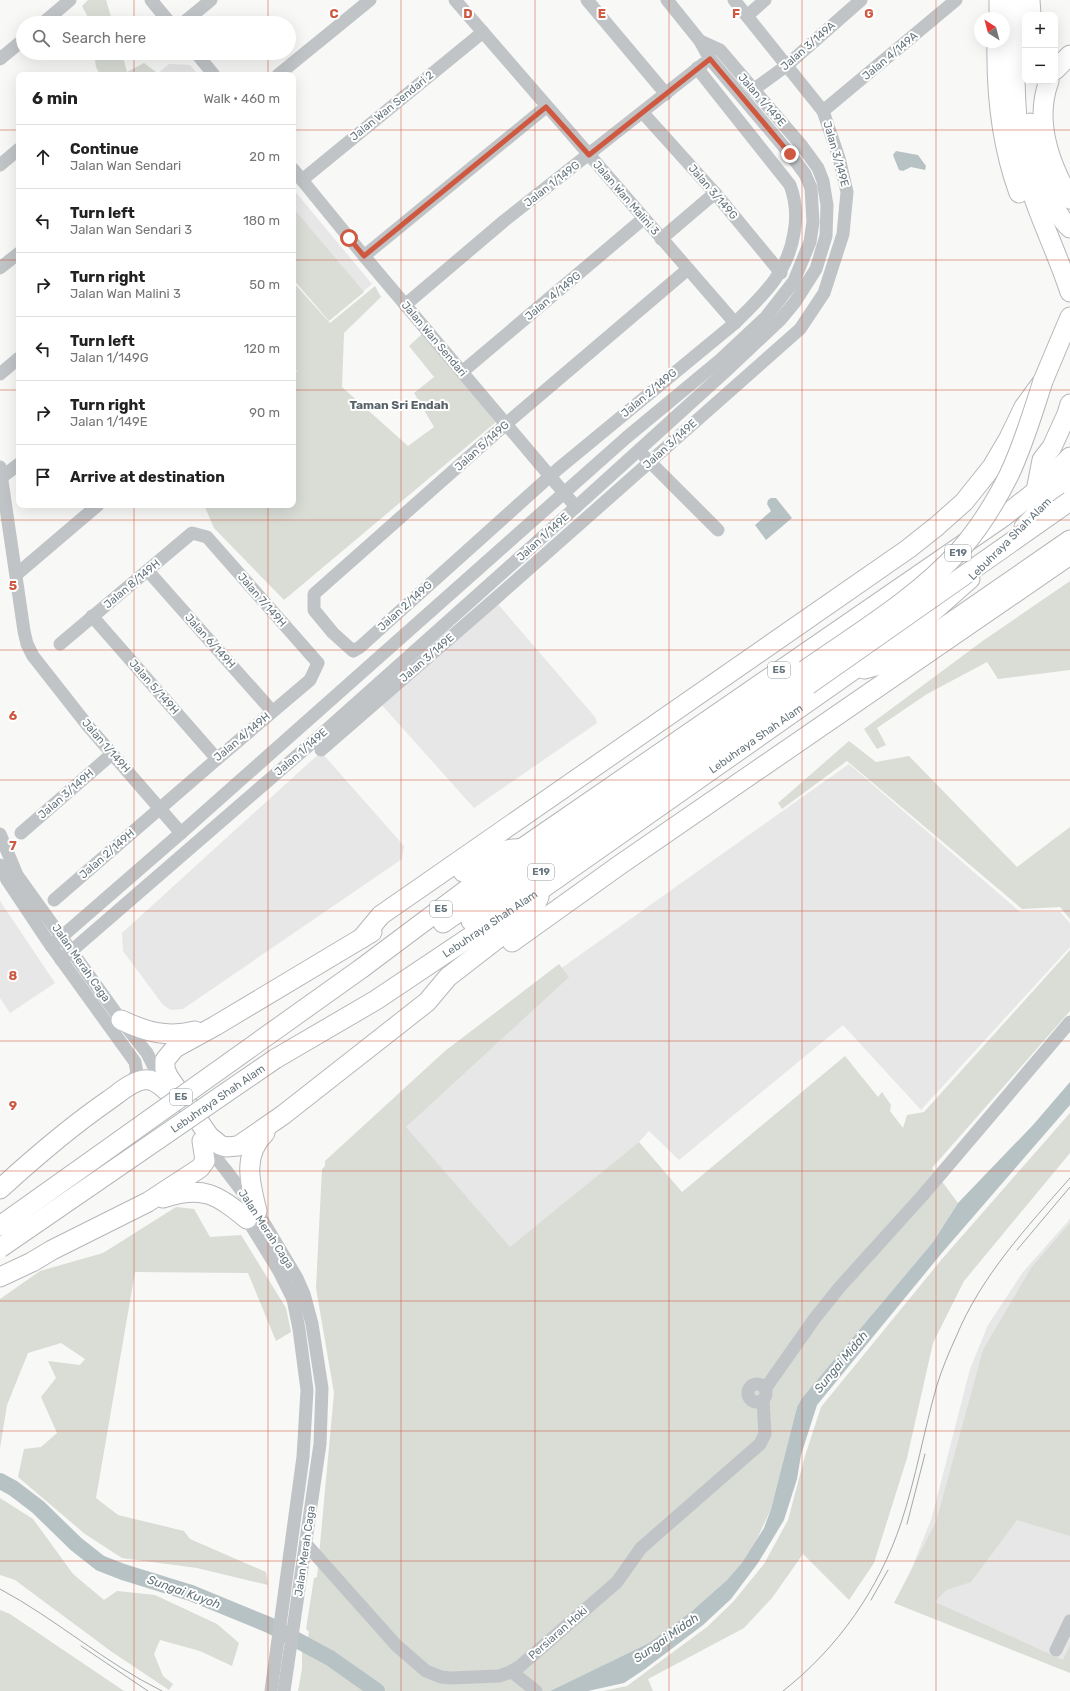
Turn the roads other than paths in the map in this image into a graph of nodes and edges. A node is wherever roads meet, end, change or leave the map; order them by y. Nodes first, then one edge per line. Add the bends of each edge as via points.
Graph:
1 (70, 0) edge
2 (151, 0) edge
3 (211, 0) edge
4 (370, 0) edge
5 (455, 0) edge
6 (588, 0) edge
7 (667, 0) edge
8 (734, 0) edge
9 (765, 0) edge
10 (861, 0) edge
11 (956, 0) edge
12 (999, 0) edge
13 (1016, 0) edge
14 (1030, 0) edge
15 (998, 12) edge
16 (1031, 12) edge
17 (51, 16) edge
18 (164, 16) edge
19 (192, 16) edge
20 (746, 16) junction
21 (483, 32) junction
22 (700, 41) junction
23 (16, 46) edge
24 (997, 48) edge
25 (720, 50) junction
26 (1070, 55) edge
27 (0, 59) edge
28 (710, 59) junction
29 (202, 60) edge
30 (786, 66) junction
31 (1058, 67) edge
32 (697, 68) junction
33 (212, 72) edge
34 (282, 72) edge
35 (1028, 84) edge
36 (1048, 84) edge
37 (753, 90) junction
38 (666, 94) junction
39 (546, 107) junction
40 (643, 112) junction
41 (823, 112) junction
42 (16, 151) edge
43 (589, 155) junction
44 (0, 164) edge
45 (296, 173) edge
46 (302, 180) junction
47 (715, 193) junction
48 (1070, 199) edge
49 (643, 219) junction
50 (1070, 228) edge
51 (661, 239) junction
52 (16, 255) edge
53 (364, 256) junction
54 (0, 268) edge
55 (688, 269) junction
56 (1061, 269) junction
57 (781, 273) junction
58 (1070, 292) edge
59 (405, 305) junction
60 (1070, 317) edge
61 (735, 323) junction
62 (16, 361) edge
63 (462, 372) junction
64 (0, 374) edge
65 (1044, 381) junction
66 (1070, 404) edge
67 (506, 424) junction
68 (627, 437) junction
69 (639, 450) junction
70 (1070, 457) edge
71 (650, 462) junction
72 (16, 465) edge
73 (1, 472) edge
74 (551, 476) junction
75 (1070, 479) edge
76 (1036, 491) junction
77 (564, 492) junction
78 (1070, 500) edge
79 (576, 507) junction
80 (94, 508) edge
81 (718, 530) dead end
82 (206, 537) joint
83 (1070, 540) edge
84 (1070, 555) edge
85 (148, 571) junction
86 (16, 574) junction
87 (92, 616) junction
88 (334, 633) joint
89 (60, 644) dead end
90 (318, 663) joint
91 (851, 673) junction
92 (806, 678) junction
93 (272, 712) junction
94 (321, 750) dead end
95 (112, 754) junction
96 (217, 758) junction
97 (160, 808) junction
98 (20, 833) dead end
99 (182, 833) junction
100 (0, 834) edge
101 (521, 849) junction
102 (0, 865) edge
103 (543, 888) junction
104 (54, 900) dead end
105 (48, 917) junction
106 (78, 923) junction
107 (102, 924) junction
108 (63, 937) junction
109 (361, 939) junction
110 (51, 946) junction
111 (72, 950) junction
112 (61, 960) junction
113 (82, 965) junction
114 (362, 968) junction
115 (428, 1002) junction
116 (121, 1020) junction
117 (1070, 1022) edge
118 (215, 1026) junction
119 (275, 1059) junction
120 (128, 1087) junction
121 (167, 1091) junction
122 (283, 1115) junction
123 (202, 1141) junction
124 (0, 1189) edge
125 (148, 1202) junction
126 (252, 1215) junction
127 (0, 1226) edge
128 (0, 1248) edge
129 (0, 1277) edge
130 (306, 1544) junction
131 (1069, 1625) edge
132 (1056, 1650) dead end
133 (512, 1672) junction
134 (280, 1677) junction
135 (271, 1691) edge
136 (284, 1691) edge
137 (536, 1691) edge

1 - 17 street
2 - 18 street
3 - 19 street
4 - 34 street
5 - 21 street, Jalan Wan Malini 3
6 - 38 street
7 - 22 street, Jalan 1/149E
8 - 20 street, Jalan 3/149E
9 - 20 street
10 - 30 street, Jalan 3/149A
11 - 41 street, Jalan 4/149A
12 - 15 highway
13 - 56 highway via 1017,99 1024,162 1034,199
14 - 16 highway
20 - 30 street, Jalan 3/149E
21 - 39 street, Jalan Wan Malini 3
21 - 46 street, Jalan Wan Sendari 2
22 - 25 street
22 - 28 street, Jalan 1/149E
23 - 27 street
24 - 56 highway via 999,108 1008,156 1028,216
25 - 28 street, Jalan 1/149G
25 - 37 street, Jalan 1/149E
26 - 31 highway
28 - 32 street, Jalan 1/149G
28 - 68 street, Jalan 1/149E via 805,174 811,188 813,203 810,242 794,281 766,317 720,360
29 - 33 street
30 - 37 street, Jalan 3/149A
30 - 41 street, Jalan 3/149E
32 - 38 street, Jalan 1/149G
32 - 57 street, Jalan 2/149G via 790,185 795,198 796,222 790,251
35 - 50 highway via 1030,127 1042,175 1063,222
36 - 48 highway via 1042,111 1045,137 1057,175
37 - 69 street, Jalan 1/149E via 802,146 824,180 828,216 821,255 809,282 780,320
38 - 40 street, Jalan 1/149G
39 - 43 street, Jalan Wan Malini 3
39 - 53 street
40 - 43 street, Jalan 1/149G
40 - 47 street, Jalan 3/149G
41 - 71 street, Jalan 3/149E via 847,192 843,234 824,293 800,328
42 - 44 street
43 - 49 street, Jalan Wan Malini 3
43 - 59 street, Jalan 1/149G via 504,221
45 - 46 street, Jalan Wan Sendari
46 - 53 street, Jalan Wan Sendari
47 - 51 street
47 - 57 street, Jalan 3/149G
49 - 51 street, Jalan Wan Malini 3
49 - 63 street, Jalan 4/149G
51 - 55 street, Jalan Wan Malini 3
52 - 54 street
53 - 59 street, Jalan Wan Sendari
55 - 61 street, Jalan Wan Malini 3
55 - 67 street, Jalan 5/149G
56 - 58 highway
57 - 61 street, Jalan 2/149G via 772,286
59 - 63 street, Jalan Wan Sendari
60 - 65 highway, E19
61 - 74 street, Jalan 2/149G
62 - 64 street
63 - 67 street, Jalan Wan Sendari
65 - 92 highway, E19, bridge via 1009,474 986,516 961,549 913,594
65 - 109 highway, bridge via 1024,407 992,467 964,502 908,549 381,915
66 - 76 highway via 1068,414 1052,447 1042,460
67 - 74 street, Jalan Wan Sendari
67 - 88 street, Jalan 5/149G via 314,594 314,610
68 - 69 street
68 - 77 street, Jalan 1/149E
69 - 71 street
69 - 79 street, Jalan 1/149E
70 - 76 highway, Lebuhraya Shah Alam / E5
71 - 81 street
71 - 94 street, Jalan 3/149E
72 - 73 street
73 - 86 street, Jalan 1/149H
74 - 77 street, Jalan Wan Sendari
74 - 88 street, Jalan 2/149G via 360,647 353,651
75 - 91 highway, Lebuhraya Shah Alam / E5 via 969,580 919,624
76 - 101 highway, Lebuhraya Shah Alam / E5 via 1003,517
77 - 79 street, Jalan Wan Sendari
77 - 99 street, Jalan 1/149E
78 - 92 highway, E19, bridge
79 - 107 street, Jalan 1/149E via 314,741
80 - 86 street
82 - 85 street, Jalan 8/149H via 192,533
82 - 90 street, Jalan 7/149H
83 - 91 highway via 895,660
84 - 115 highway via 621,864
85 - 87 street, Jalan 8/149H
85 - 93 street, Jalan 6/149H
86 - 95 street, Jalan 1/149H via 24,630 33,656
87 - 89 street, Jalan 8/149H
87 - 96 street, Jalan 5/149H
90 - 93 street, Jalan 4/149H via 310,680
91 - 103 highway, Lebuhraya Shah Alam / E5
92 - 114 highway, E19 via 391,960
92 - 119 highway, E19
93 - 96 street, Jalan 4/149H
95 - 97 street, Jalan 1/149H
95 - 98 street, Jalan 3/149H
96 - 97 street, Jalan 4/149H
97 - 99 street, Jalan 1/149H
97 - 104 street, Jalan 2/149H
99 - 106 street, Jalan 1/149E
100 - 105 street, Jalan Merah Caga via 16,875
101 - 109 highway via 509,848 480,860
101 - 114 highway, E5
102 - 110 street, Jalan Merah Caga via 7,880
103 - 115 highway via 534,908 448,977
103 - 119 highway, Lebuhraya Shah Alam / E5 via 376,1000
105 - 106 street via 63,924
105 - 108 street, Jalan Merah Caga
106 - 108 street, Jalan 1/149E
107 - 111 street, Jalan 1/149E
107 - 113 street via 90,940
108 - 110 street, Jalan 1/149E
108 - 111 street, Jalan Merah Caga
109 - 118 highway
110 - 112 street, Jalan Merah Caga
111 - 112 street, Jalan 1/149E
111 - 113 street, Jalan Merah Caga
112 - 120 street, Jalan Merah Caga via 135,1062 137,1073
113 - 116 street, Jalan Merah Caga
114 - 127 highway, Lebuhraya Shah Alam / E5, bridge
115 - 122 highway
116 - 118 highway via 159,1034 175,1035
116 - 121 street, Jalan Merah Caga via 147,1053
117 - 133 street, Persiaran Hoki via 815,1318 764,1395 765,1434 760,1444 640,1548 617,1582
118 - 122 highway via 175,1048 165,1060 168,1076 209,1136 220,1145 238,1146
119 - 128 highway, Lebuhraya Shah Alam / E5, bridge
120 - 121 highway via 143,1080 152,1080
120 - 124 highway via 84,1118
121 - 123 street, Jalan Merah Caga
122 - 126 highway via 259,1139 251,1154
123 - 125 highway via 205,1162 200,1168
123 - 126 street, Jalan Merah Caga via 225,1168
125 - 126 highway via 181,1192 197,1192 212,1194
125 - 129 highway
126 - 130 street, Jalan Merah Caga via 289,1264 304,1294 312,1324 322,1388 320,1444
126 - 134 street, Jalan Merah Caga via 293,1299 306,1390 303,1457 286,1580
130 - 133 street, Persiaran Hoki via 396,1645 426,1671 451,1678 486,1677
130 - 134 street, Jalan Merah Caga
131 - 132 street
133 - 137 street
134 - 135 street, Jalan Merah Caga
134 - 136 street, Jalan Merah Caga

